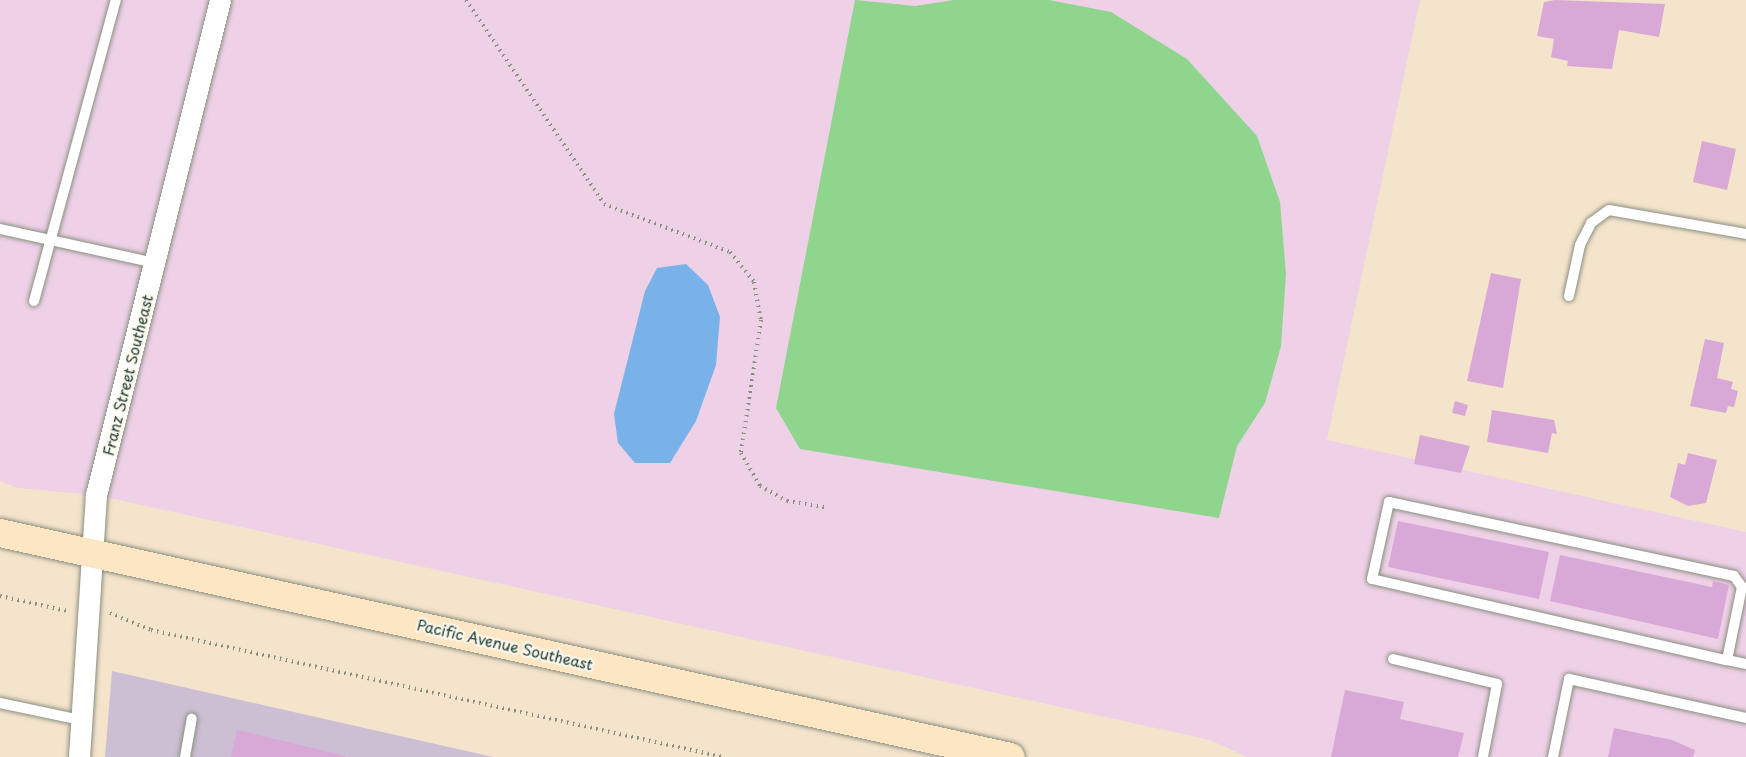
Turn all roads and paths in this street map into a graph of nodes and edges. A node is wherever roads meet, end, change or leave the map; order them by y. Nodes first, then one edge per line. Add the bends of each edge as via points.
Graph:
1 (116, 0) edge
2 (220, 0) edge
3 (466, 0) edge
4 (0, 229) edge
5 (1746, 234) edge
6 (53, 239) junction
7 (155, 263) junction
8 (1569, 296) dead end
9 (34, 301) dead end
10 (825, 507) dead end
11 (0, 533) edge
12 (91, 552) junction
13 (0, 596) edge
14 (87, 612) junction
15 (1393, 660) dead end
16 (1727, 660) junction
17 (1746, 664) edge
18 (0, 703) edge
19 (1746, 718) edge
20 (192, 719) dead end
21 (81, 720) junction
22 (80, 757) edge
23 (184, 757) edge
24 (723, 757) edge
25 (1010, 757) edge
26 (1483, 757) edge
27 (1553, 757) edge

1 - 6 lane
2 - 7 street, Franz Street Southeast
3 - 10 path via 604,204 730,252 754,282 761,320 741,453 760,486 787,501
4 - 6 lane
5 - 8 lane via 1609,210 1591,223 1580,245
6 - 7 lane
6 - 9 lane
7 - 12 street, Franz Street Southeast via 96,495
11 - 12 main road, Pacific Avenue Southeast
12 - 14 street, Franz Street Southeast
12 - 25 main road, Pacific Avenue Southeast
13 - 14 path
14 - 21 street, Franz Street Southeast
14 - 24 path via 115,613 151,630
15 - 26 lane via 1497,684
16 - 16 lane via 1372,579 1389,502 1734,576 1742,595
16 - 17 lane
18 - 21 lane
19 - 27 lane via 1569,679
20 - 23 lane
21 - 22 street, Franz Street Southeast

